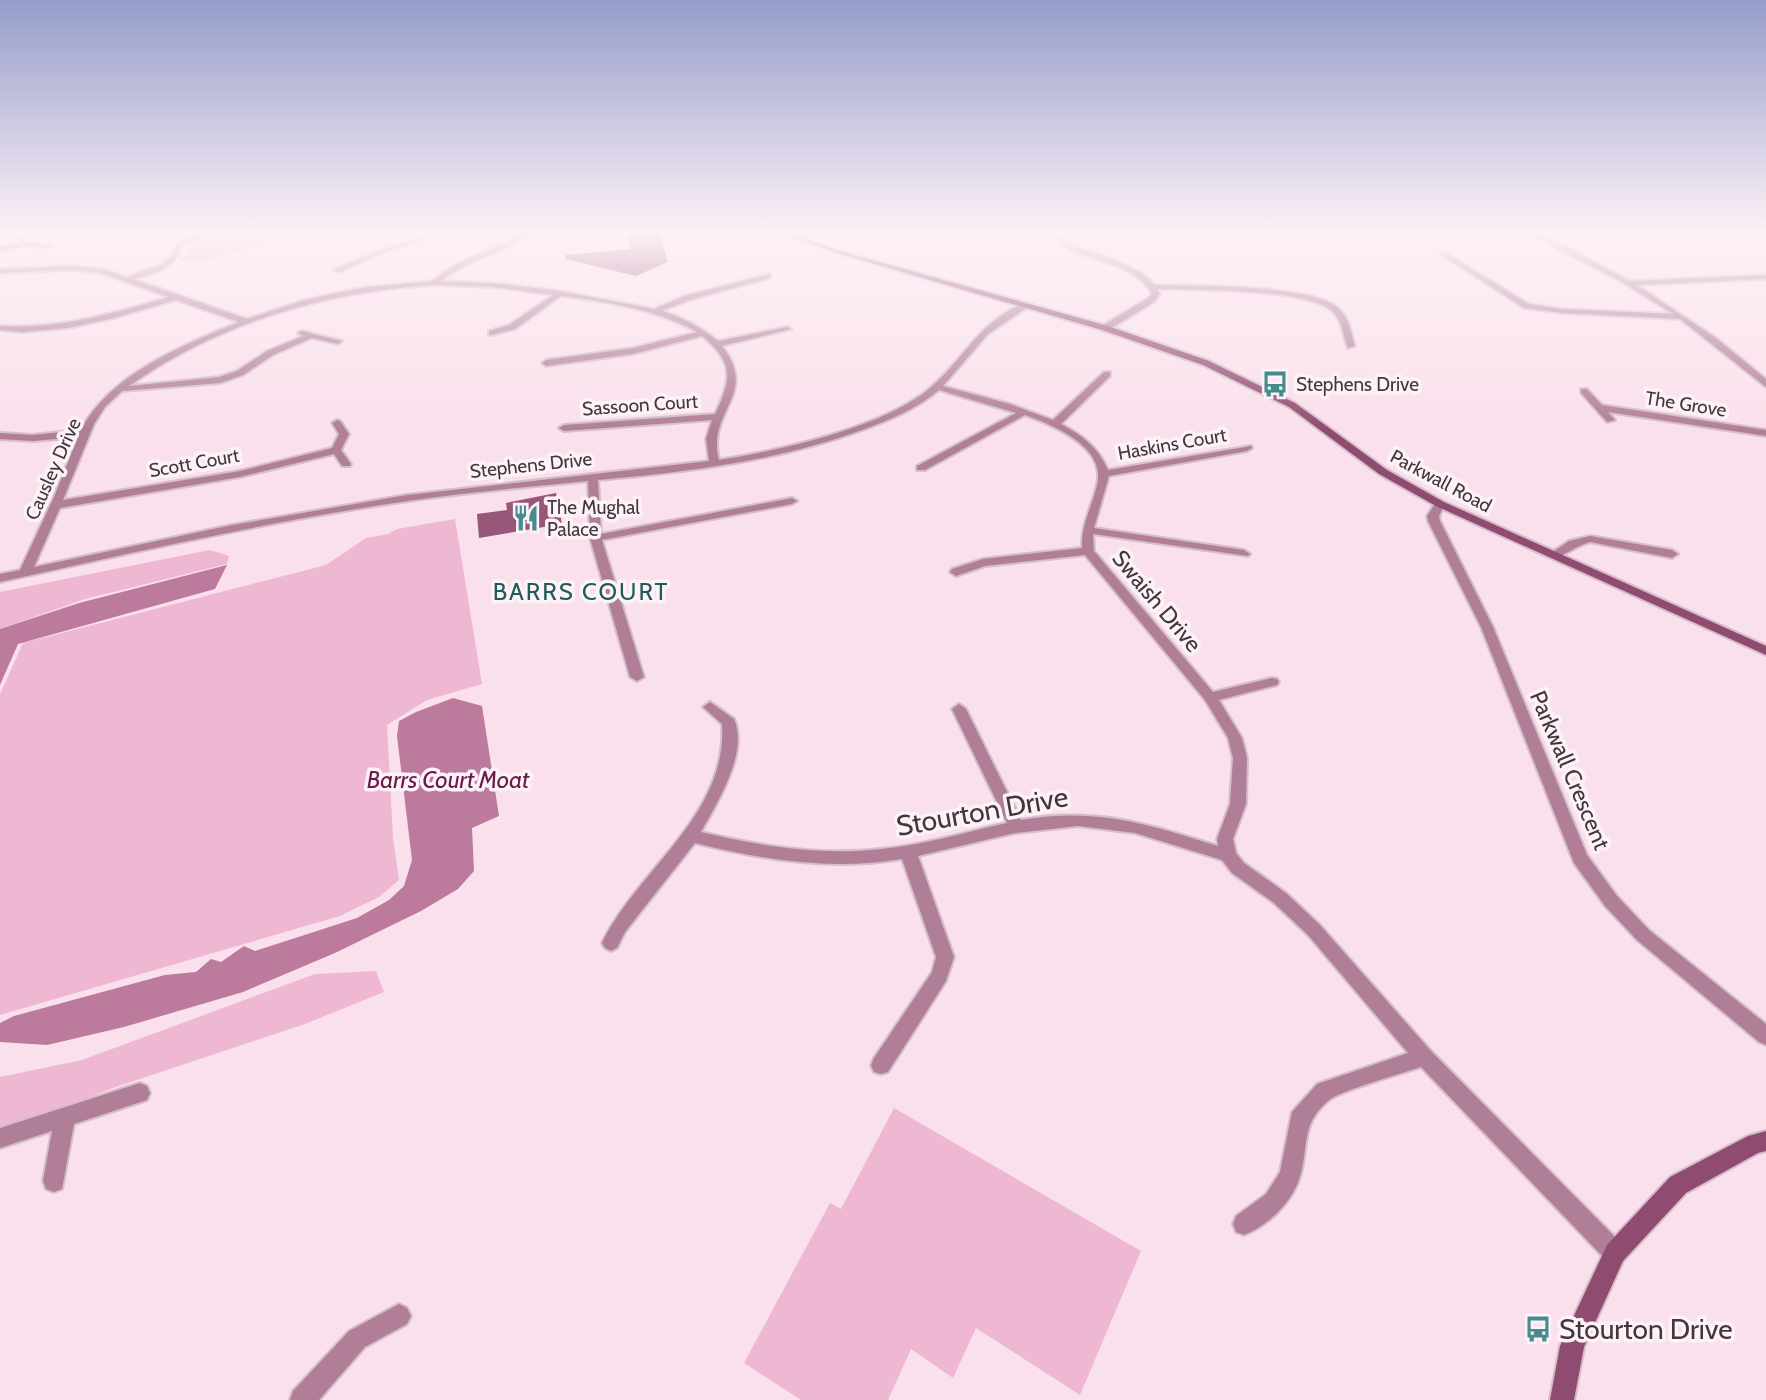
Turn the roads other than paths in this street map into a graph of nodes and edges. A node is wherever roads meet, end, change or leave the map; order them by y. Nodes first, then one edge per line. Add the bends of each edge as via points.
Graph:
1 (168, 299) edge
2 (183, 299) edge
3 (320, 299) edge
4 (551, 299) edge
5 (601, 299) edge
6 (684, 299) edge
7 (1006, 299) edge
8 (1152, 299) edge
9 (1315, 299) edge
10 (1516, 299) edge
11 (1653, 299) edge
12 (1026, 305) junction
13 (655, 311) junction
14 (1679, 317) junction
15 (244, 321) junction
16 (0, 328) edge
17 (1105, 328) junction
18 (787, 329) dead end
19 (297, 331) dead end
20 (492, 333) dead end
21 (704, 333) junction
22 (311, 335) junction
23 (338, 341) dead end
24 (718, 344) junction
25 (1350, 346) dead end
26 (546, 363) dead end
27 (1107, 374) dead end
28 (1766, 384) edge
29 (937, 387) junction
30 (122, 389) junction
31 (1584, 391) dead end
32 (1601, 408) junction
33 (1022, 413) junction
34 (718, 417) junction
35 (1610, 421) dead end
36 (337, 423) dead end
37 (1055, 424) junction
38 (564, 428) dead end
39 (85, 433) junction
40 (1766, 433) edge
41 (0, 436) edge
42 (1247, 448) dead end
43 (336, 450) junction
44 (346, 464) dead end
45 (715, 465) junction
46 (921, 468) dead end
47 (1104, 474) junction
48 (593, 476) junction
49 (792, 502) dead end
50 (1440, 504) junction
51 (56, 505) junction
52 (1088, 530) junction
53 (596, 538) junction
54 (1088, 551) junction
55 (1244, 554) dead end
56 (1672, 554) dead end
57 (1554, 555) junction
58 (956, 572) dead end
59 (25, 573) junction
60 (0, 578) edge
61 (1766, 651) edge
62 (637, 677) dead end
63 (1272, 682) dead end
64 (1210, 697) junction
65 (710, 707) dead end
66 (959, 709) dead end
67 (1017, 828) junction
68 (691, 836) junction
69 (908, 852) junction
70 (1228, 855) junction
71 (611, 943) dead end
72 (1766, 1036) edge
73 (1424, 1057) junction
74 (881, 1065) dead end
75 (139, 1093) dead end
76 (65, 1119) junction
77 (0, 1138) edge
78 (1766, 1141) edge
79 (54, 1181) dead end
80 (1244, 1224) dead end
81 (1615, 1253) junction
82 (399, 1316) dead end
83 (302, 1400) edge
84 (1562, 1400) edge

1 - 16 street via 83,324 39,330
2 - 15 street
3 - 15 street, Causley Drive
4 - 20 street via 512,327
5 - 13 street, Causley Drive
6 - 13 street
7 - 12 street, Parkwall Road
8 - 17 street
9 - 25 street via 1339,314
10 - 14 street via 1527,306 1562,312
11 - 14 street
12 - 17 street, Parkwall Road
12 - 29 street, Stephens Drive via 984,333
13 - 21 street, Causley Drive
14 - 28 street
15 - 30 street, Causley Drive via 152,367
17 - 50 street, Parkwall Road via 1180,352 1273,394 1383,472
18 - 24 street
19 - 22 street
21 - 24 street, Causley Drive
21 - 26 street via 633,351
22 - 23 street
22 - 30 street via 220,380
24 - 34 street, Causley Drive via 730,362 732,387
27 - 37 street
29 - 33 street
29 - 45 street, Stephens Drive via 883,419 800,448
30 - 39 street, Causley Drive via 103,404
31 - 32 street
32 - 35 street
32 - 40 street, The Grove
33 - 37 street
33 - 46 street
34 - 38 street, Sassoon Court
34 - 45 street, Causley Drive via 711,440
36 - 43 street via 344,434
37 - 47 street via 1087,444
39 - 41 street
39 - 51 street, Causley Drive
42 - 47 street, Haskins Court
43 - 44 street
43 - 51 street, Scott Court via 240,474
45 - 48 street, Stephens Drive
47 - 52 street, Swaish Drive
48 - 53 street
48 - 59 street, Stephens Drive via 463,490 304,517
49 - 53 street
50 - 57 street, Parkwall Road
50 - 72 street, Parkwall Crescent via 1434,521 1487,627 1580,858 1643,935
51 - 59 street, Causley Drive
52 - 54 street, Swaish Drive
52 - 55 street
53 - 62 street
54 - 58 street via 982,563
54 - 64 street, Swaish Drive
56 - 57 street via 1590,538
57 - 61 street, Parkwall Road
59 - 60 street, Stephens Drive
63 - 64 street
64 - 70 street, Swaish Drive via 1235,738 1240,758 1238,804 1225,839
65 - 68 street via 729,722 732,736 721,780
66 - 67 street
67 - 69 street, Stourton Drive
67 - 70 street, Stourton Drive via 1102,821
68 - 69 street, Stourton Drive via 758,853 815,860
68 - 71 street
69 - 74 street via 946,957 940,975
70 - 73 street, Stourton Drive via 1314,930
73 - 80 street via 1324,1091 1299,1119 1290,1175 1274,1202
73 - 81 street, Stourton Drive
75 - 76 street
76 - 77 street
76 - 79 street
78 - 81 street via 1678,1185
81 - 84 street via 1572,1346
82 - 83 street via 357,1339

